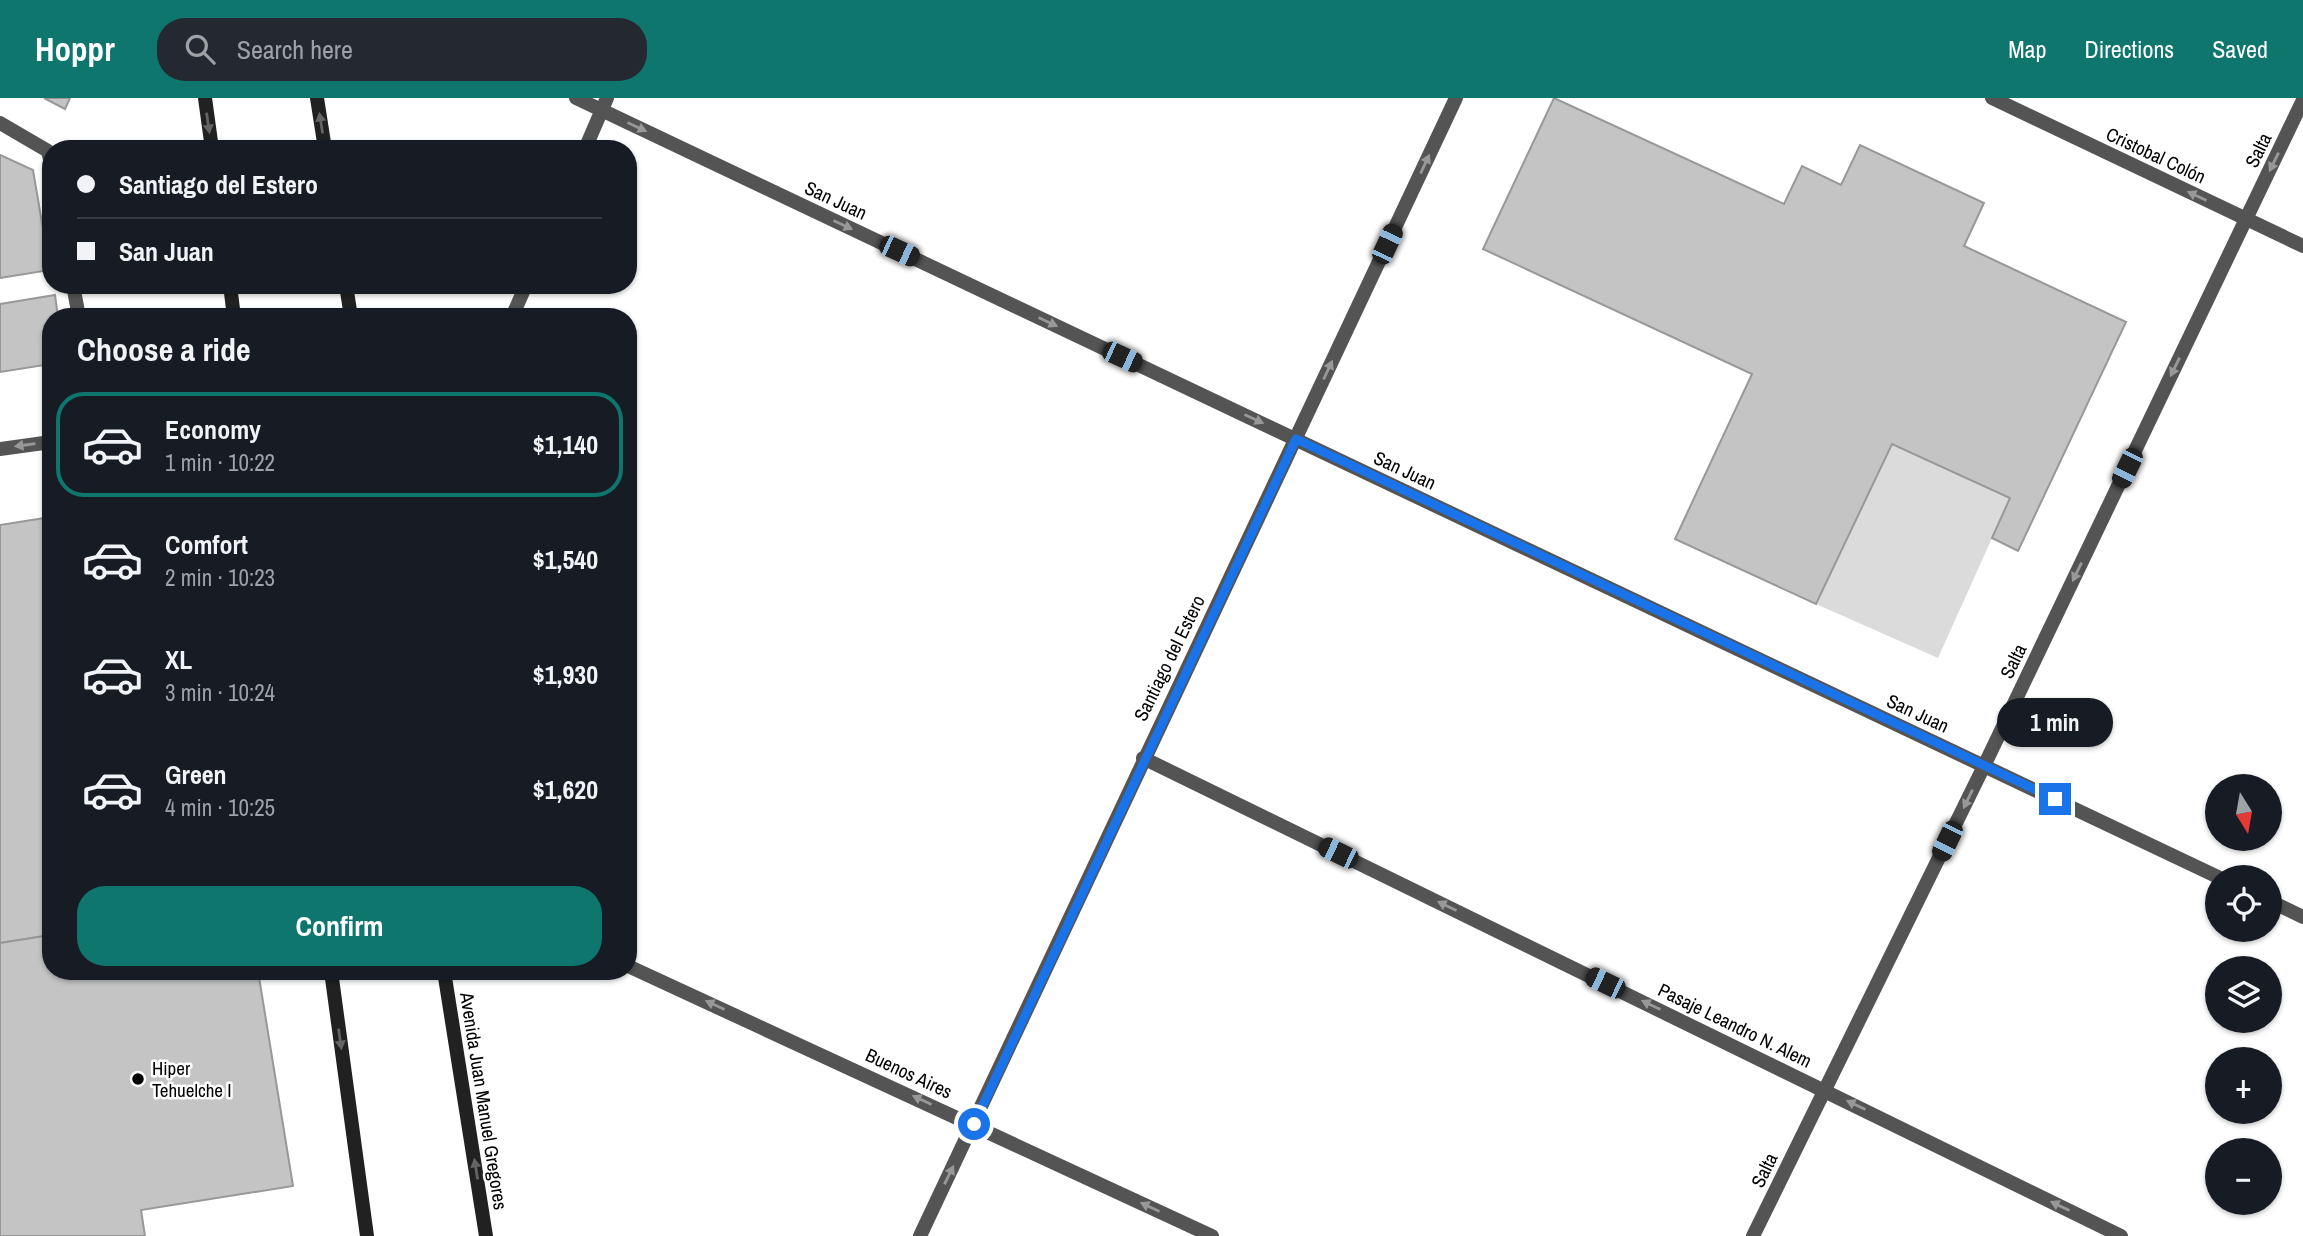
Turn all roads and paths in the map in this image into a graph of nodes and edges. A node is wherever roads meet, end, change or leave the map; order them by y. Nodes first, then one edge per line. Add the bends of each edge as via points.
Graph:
1 (205, 98) edge
2 (317, 98) edge
3 (576, 98) edge
4 (1456, 98) edge
5 (1992, 98) edge
6 (2303, 100) edge
7 (604, 104) edge
8 (0, 123) edge
9 (211, 140) edge
10 (324, 140) edge
11 (589, 140) edge
12 (42, 148) edge
13 (2246, 219) junction
14 (2303, 246) edge
15 (1296, 439) junction
16 (42, 443) edge
17 (0, 449) edge
18 (1143, 758) junction
19 (1984, 766) junction
20 (2205, 871) edge
21 (2282, 907) edge
22 (2303, 917) edge
23 (637, 969) edge
24 (332, 980) edge
25 (445, 980) edge
26 (1824, 1090) junction
27 (974, 1124) junction
28 (367, 1236) edge
29 (486, 1236) edge
30 (920, 1236) edge
31 (1212, 1236) edge
32 (1753, 1236) edge
33 (2121, 1236) edge

1 -> 9 main road
10 -> 2 main road
3 - 7 street, San Juan
15 -> 4 street, Santiago del Estero
13 -> 5 street, Cristobal Colón
6 -> 13 street, Salta
7 - 11 street
7 -> 15 street, San Juan
8 - 12 street
13 - 14 street, Cristobal Colón
13 -> 19 street, Salta
15 - 18 street, Santiago del Estero
15 - 19 street, San Juan
16 -> 17 street
26 -> 18 street, Pasaje Leandro N. Alem
18 - 27 street, Santiago del Estero
19 - 20 street, San Juan
19 -> 26 street, Salta
21 - 22 street
27 -> 23 street, Buenos Aires
24 -> 28 main road
29 -> 25 main road, Avenida Juan Manuel Gregores
26 - 32 street, Salta
33 -> 26 street, Pasaje Leandro N. Alem
30 -> 27 street, Santiago del Estero
31 -> 27 street, Buenos Aires

